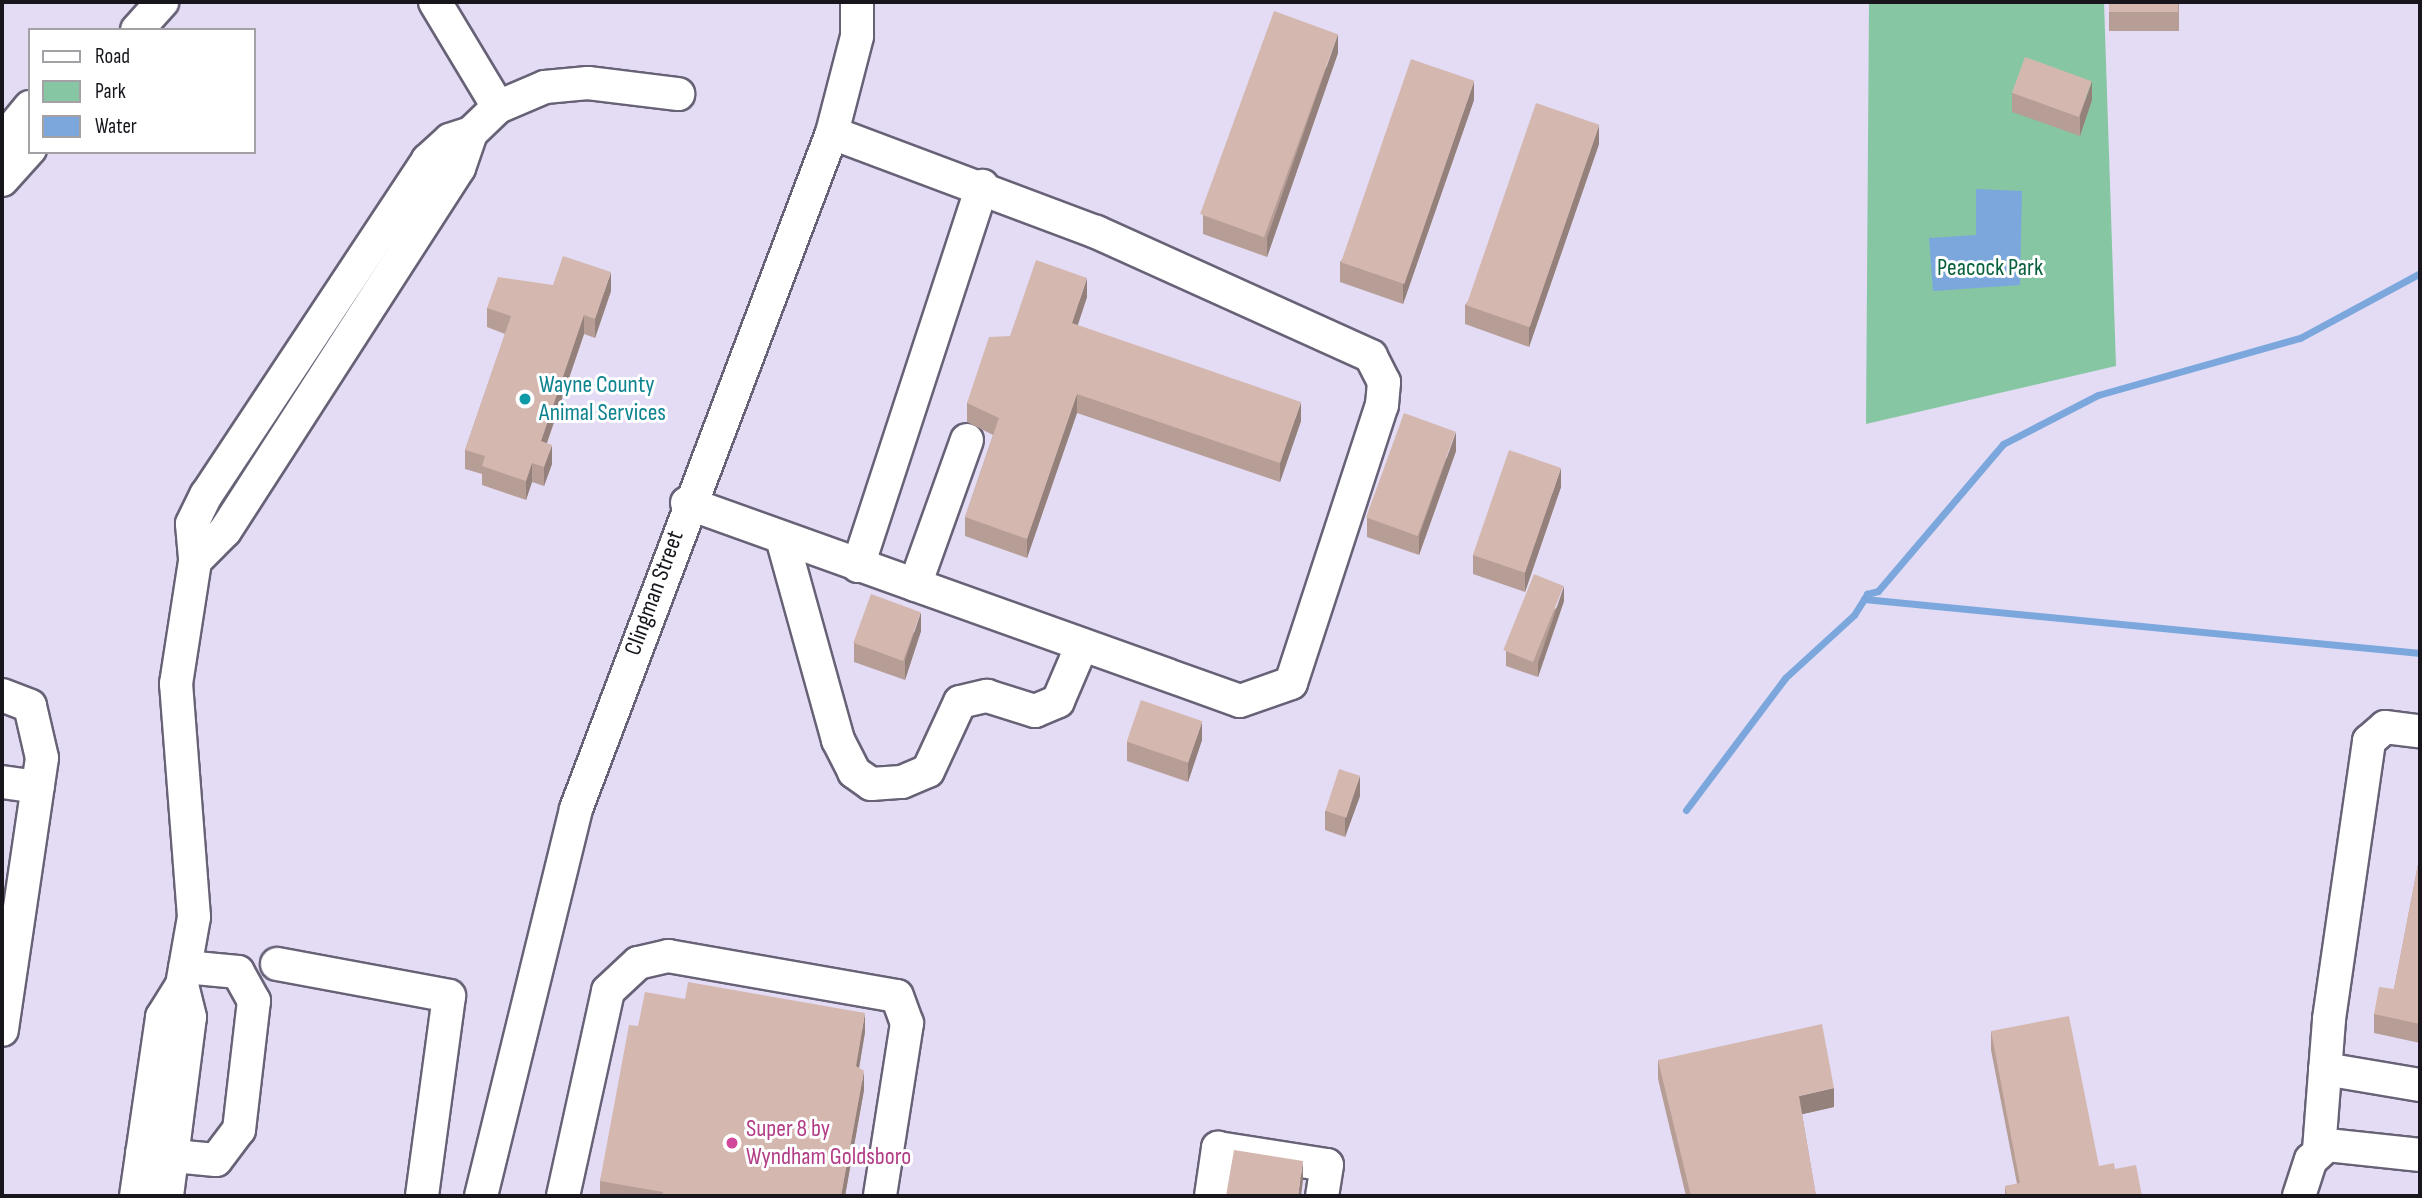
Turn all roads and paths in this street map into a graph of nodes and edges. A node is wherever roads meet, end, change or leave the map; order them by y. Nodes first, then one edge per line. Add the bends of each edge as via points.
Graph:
1 (162, 2) edge
2 (435, 2) edge
3 (857, 2) edge
4 (139, 28) edge
5 (678, 93) dead end
6 (498, 107) junction
7 (28, 109) edge
8 (832, 133) junction
9 (2, 141) edge
10 (28, 151) edge
11 (2, 180) edge
12 (982, 186) junction
13 (967, 440) dead end
14 (687, 503) junction
15 (782, 537) junction
16 (858, 566) junction
17 (915, 585) junction
18 (1082, 645) junction
19 (2, 695) edge
20 (2420, 731) edge
21 (2, 782) edge
22 (38, 787) junction
23 (14, 859) edge
24 (8, 940) edge
25 (277, 964) dead end
26 (184, 976) junction
27 (2, 1022) edge
28 (2325, 1069) junction
29 (2420, 1085) edge
30 (2319, 1150) junction
31 (2420, 1155) edge
32 (157, 1157) junction
33 (136, 1196) edge
34 (167, 1196) edge
35 (422, 1196) edge
36 (481, 1196) edge
37 (563, 1196) edge
38 (880, 1196) edge
39 (1211, 1196) edge
40 (1322, 1196) edge
41 (2299, 1196) edge

1 - 4 street
2 - 6 street
3 - 8 street, Clingman Street via 857,36
5 - 6 street via 588,83 545,87
6 - 26 street via 471,133 450,140 428,160 206,495 192,524 195,561 176,684 194,917
7 - 9 street
8 - 12 street
8 - 14 street, Clingman Street
10 - 11 street
12 - 16 street
12 - 18 street via 1370,356 1384,382 1382,405 1291,683 1240,701
13 - 17 street
14 - 15 street
14 - 36 street, Clingman Street via 576,809
15 - 16 street
15 - 18 street via 838,740 854,772 871,784 902,782 928,771 961,702 987,696 1035,711 1058,701
16 - 17 street
17 - 18 street
19 - 22 street via 30,706 42,758
20 - 28 street via 2385,727 2369,741
21 - 22 street
22 - 23 street
23 - 24 street
24 - 27 street
25 - 35 street via 449,996
26 - 32 street via 190,1017
26 - 32 street via 238,972 254,1001 239,1130 216,1160
28 - 29 street
28 - 30 street
30 - 31 street via 2339,1142
30 - 41 street
32 - 33 street
32 - 34 street
37 - 38 street via 608,991 638,962 668,956 897,996 906,1023
39 - 40 street via 1218,1148 1327,1165

